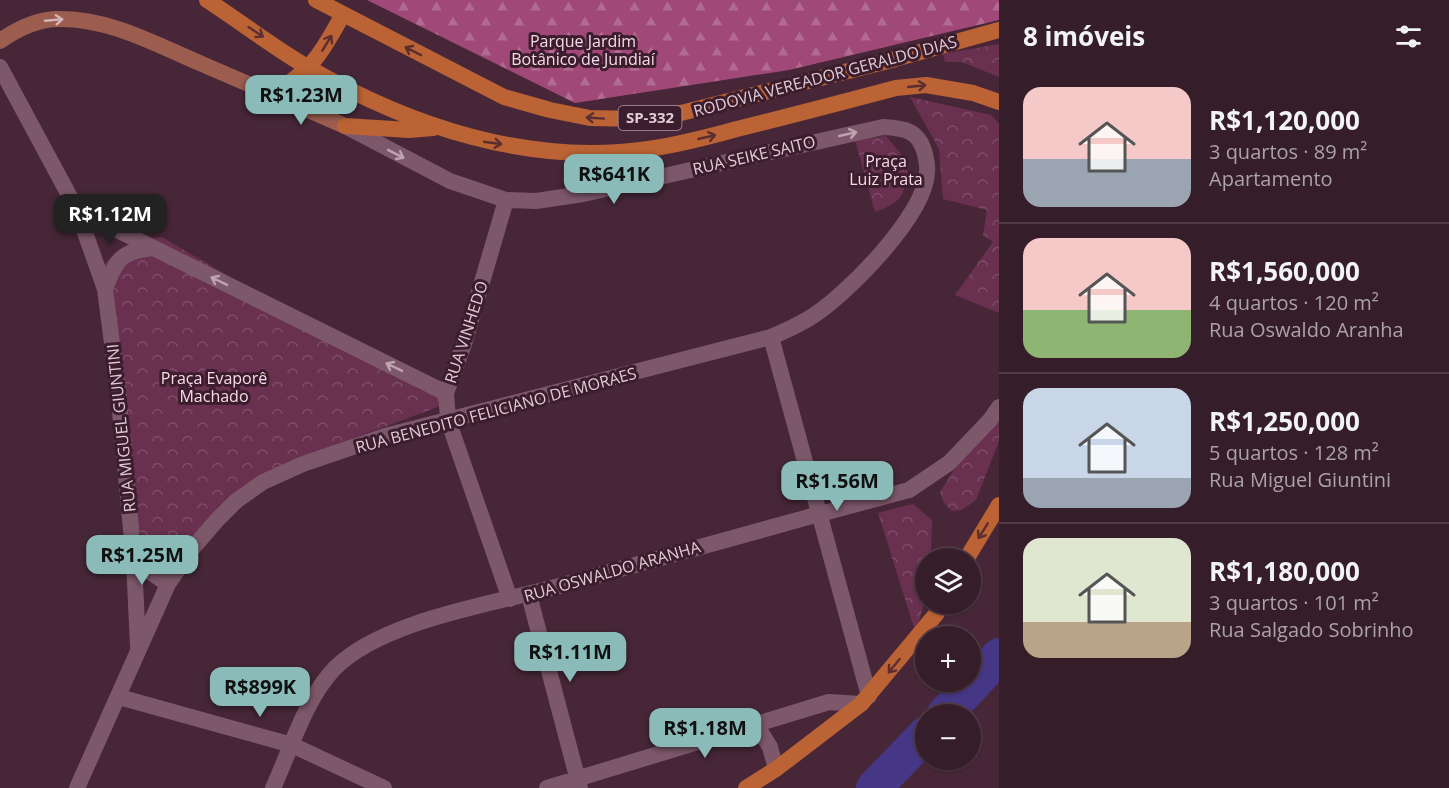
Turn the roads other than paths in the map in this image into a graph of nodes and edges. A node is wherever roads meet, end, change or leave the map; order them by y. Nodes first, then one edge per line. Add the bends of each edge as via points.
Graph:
1 (207, 0) edge
2 (316, 0) edge
3 (343, 14) junction
4 (999, 30) edge
5 (0, 41) edge
6 (0, 67) edge
7 (308, 68) junction
8 (271, 94) junction
9 (999, 102) edge
10 (345, 126) junction
11 (437, 128) junction
12 (905, 128) joint
13 (506, 200) junction
14 (77, 210) junction
15 (153, 249) junction
16 (105, 289) junction
17 (771, 338) junction
18 (446, 393) junction
19 (999, 407) edge
20 (448, 420) junction
21 (999, 505) edge
22 (820, 513) junction
23 (973, 548) edge
24 (134, 561) junction
25 (168, 584) junction
26 (529, 595) junction
27 (510, 599) junction
28 (936, 614) edge
29 (138, 652) junction
30 (119, 697) junction
31 (865, 700) junction
32 (757, 726) junction
33 (292, 745) junction
34 (776, 770) junction
35 (579, 784) edge
36 (77, 788) edge
37 (273, 788) edge
38 (384, 788) edge
39 (547, 788) edge
40 (746, 788) edge

1 -> 7 main road, RODOVIA VEREADOR GERALDO DIAS / SP-332
2 - 3 main road, RODOVIA VEREADOR GERALDO DIAS / SP-332
4 -> 3 main road, RODOVIA VEREADOR GERALDO DIAS / SP-332 via 681,113 637,119 591,118 504,97
7 -> 3 main road via 325,48
5 -> 8 main road, RUA SEIKE SAITO via 36,22 57,19 108,26
6 - 14 street, RUA MIGUEL GIUNTINI
7 - 8 main road
7 - 11 main road, RODOVIA VEREADOR GERALDO DIAS / SP-332
8 - 10 main road, RUA SEIKE SAITO
11 -> 9 main road, RODOVIA VEREADOR GERALDO DIAS / SP-332 via 484,142 603,153 703,138 896,88 926,85
10 - 11 main road
10 -> 13 street, RUA SEIKE SAITO via 450,181
13 -> 12 street, RUA SEIKE SAITO via 536,201 582,194 883,127
12 - 17 street, RUA BENEDITO FELICIANO DE MORAES via 922,145 927,173 909,216 892,242 850,287 809,319
13 - 18 street, RUA VINHEDO
14 - 15 street
14 - 16 street, RUA MIGUEL GIUNTINI
15 - 16 street via 134,250 122,258
18 -> 15 street
16 - 24 street, RUA MIGUEL GIUNTINI
17 - 20 street, RUA BENEDITO FELICIANO DE MORAES
17 - 22 street
18 - 20 street, RUA VINHEDO
19 - 22 street, RUA OSWALDO ARANHA via 950,463 909,490
20 - 25 street, RUA BENEDITO FELICIANO DE MORAES via 386,436 263,482 217,520
20 - 27 street, RUA VINHEDO
21 -> 23 main road
22 - 26 street, RUA OSWALDO ARANHA
22 - 31 street
24 - 25 street
24 - 29 street, RUA MIGUEL GIUNTINI
25 - 29 street, RUA BENEDITO FELICIANO DE MORAES
26 - 27 street, RUA OSWALDO ARANHA
26 - 35 street
27 - 33 street, RUA OSWALDO ARANHA via 423,621 371,642 336,667 313,695
28 -> 31 main road
29 - 30 street, RUA BENEDITO FELICIANO DE MORAES
30 - 33 street
30 - 36 street, RUA BENEDITO FELICIANO DE MORAES
31 - 32 street via 829,702
31 - 34 main road
32 - 34 street via 770,747
32 - 35 street
33 - 37 street, RUA OSWALDO ARANHA
33 - 38 street
34 - 40 main road
35 - 39 street

